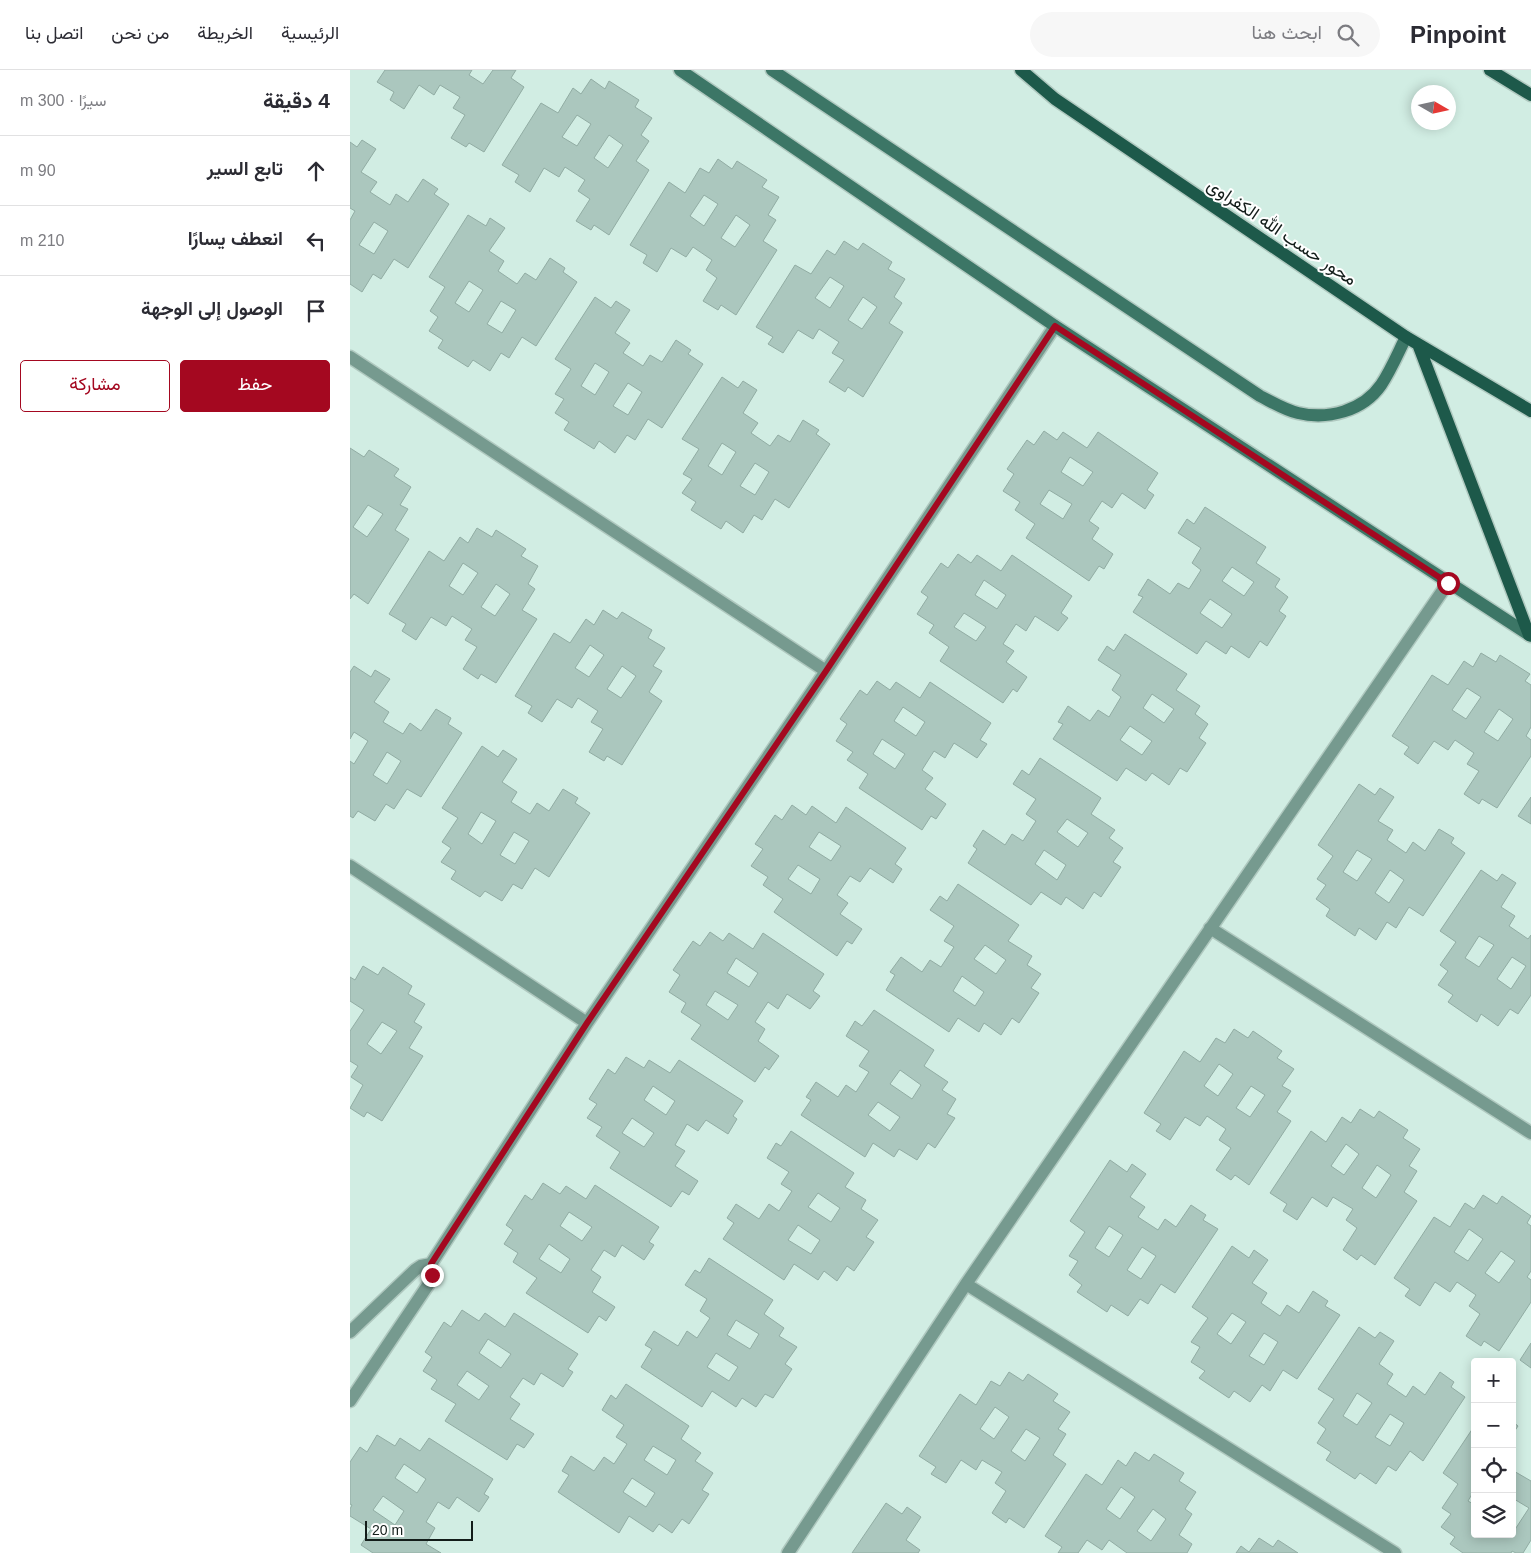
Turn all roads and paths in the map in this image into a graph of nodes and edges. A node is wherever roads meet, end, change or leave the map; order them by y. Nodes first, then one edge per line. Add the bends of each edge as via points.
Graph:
1 (680, 70) edge
2 (772, 70) edge
3 (1021, 70) edge
4 (1490, 70) edge
5 (1531, 95) edge
6 (1055, 326) junction
7 (1406, 337) junction
8 (1418, 344) junction
9 (350, 357) edge
10 (1531, 411) edge
11 (1448, 583) junction
12 (1530, 636) edge
13 (826, 671) junction
14 (350, 866) edge
15 (1210, 928) junction
16 (587, 1023) junction
17 (1531, 1133) edge
18 (431, 1264) junction
19 (966, 1284) junction
20 (350, 1332) edge
21 (350, 1401) edge
22 (788, 1553) edge
23 (1395, 1553) edge

1 - 6 street
2 - 7 street via 1251,391 1297,413 1336,414 1370,397 1381,385
3 - 7 main road, محور حسب الله الكفراوى via 1055,99
4 - 5 main road
6 - 11 street
6 - 13 street
7 - 8 main road, محور حسب الله الكفراوى
8 - 10 main road, محور حسب الله الكفراوى
8 - 12 main road
9 - 13 street
11 - 12 street
11 - 15 street
13 - 16 street
14 - 16 street
15 - 17 street
15 - 19 street
16 - 18 street
18 - 20 street via 415,1270
18 - 21 street via 432,1275 428,1285
19 - 22 street
19 - 23 street

